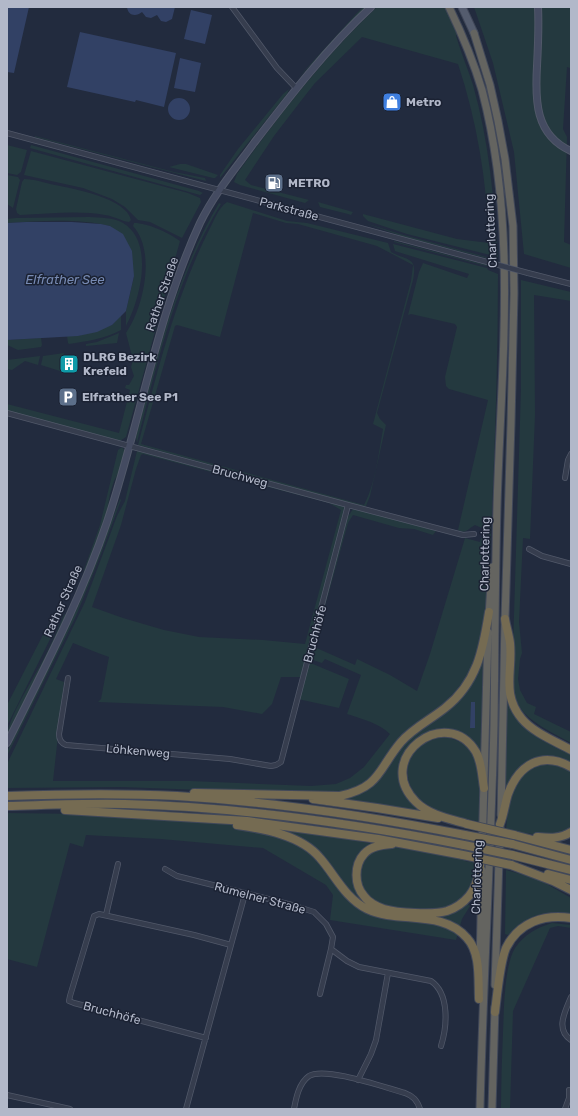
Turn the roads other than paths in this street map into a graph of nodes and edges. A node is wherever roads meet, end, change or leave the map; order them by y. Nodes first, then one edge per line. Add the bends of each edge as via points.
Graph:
1 (232, 7) edge
2 (371, 7) edge
3 (449, 7) edge
4 (462, 7) edge
5 (538, 7) edge
6 (474, 33) joint
7 (296, 88) junction
8 (7, 133) edge
9 (571, 152) edge
10 (219, 191) junction
11 (571, 284) edge
12 (7, 413) edge
13 (129, 446) junction
14 (571, 454) edge
15 (565, 478) dead end
16 (348, 505) junction
17 (497, 505) junction
18 (474, 534) dead end
19 (529, 549) dead end
20 (571, 564) edge
21 (489, 612) junction
22 (504, 618) junction
23 (68, 678) dead end
24 (7, 743) edge
25 (571, 750) edge
26 (281, 762) joint
27 (571, 767) edge
28 (484, 788) junction
29 (284, 795) junction
30 (7, 796) edge
31 (176, 796) junction
32 (29, 805) junction
33 (7, 806) edge
34 (178, 817) junction
35 (466, 824) junction
36 (500, 824) junction
37 (571, 832) edge
38 (514, 835) junction
39 (428, 848) junction
40 (571, 850) edge
41 (482, 852) junction
42 (571, 860) edge
43 (118, 864) dead end
44 (511, 865) junction
45 (165, 869) dead end
46 (571, 870) edge
47 (571, 880) edge
48 (571, 890) edge
49 (245, 894) junction
50 (106, 915) junction
51 (571, 918) edge
52 (230, 945) junction
53 (331, 949) junction
54 (388, 973) junction
55 (320, 994) dead end
56 (571, 997) edge
57 (479, 999) junction
58 (495, 1012) junction
59 (206, 1038) junction
60 (571, 1040) edge
61 (441, 1046) dead end
62 (358, 1080) junction
63 (481, 1084) junction
64 (569, 1090) dead end
65 (7, 1095) edge
66 (70, 1109) edge
67 (186, 1109) edge
68 (294, 1109) edge
69 (420, 1109) edge
70 (480, 1109) edge
71 (492, 1109) edge
72 (565, 1109) edge

1 - 7 street
2 - 7 main road, Rather Straße
3 - 17 highway, Charlottering via 481,88 497,160 503,219 505,292
4 - 6 main road, Charlottering
5 - 9 main road via 536,94 539,115 549,134
6 - 22 highway, Charlottering via 498,121 513,226 514,308
7 - 10 main road, Rather Straße
8 - 10 street, Parkstraße
10 - 11 street, Parkstraße, bridge
10 - 13 main road, Rather Straße via 201,221 170,300
12 - 13 street, Bruchweg
13 - 16 street, Bruchweg
13 - 24 main road, Rather Straße via 107,523 83,585
14 - 15 street
16 - 18 street, Bruchweg via 463,535
16 - 26 street, Bruchhöfe
17 - 21 highway
17 - 63 highway, Charlottering via 493,733
19 - 20 street via 542,556
21 - 28 highway
21 - 29 highway via 481,655 476,670 467,684 445,708 402,741 372,782 353,793 340,796
22 - 25 highway via 510,643 509,694 514,708 522,720 532,728
22 - 36 highway, Charlottering
23 - 26 street, Löhkenweg via 59,734 59,739 66,745 230,759 271,766
27 - 36 highway via 550,760 535,762 523,769 514,779
28 - 35 highway via 476,753 464,740 454,735 431,735 412,747 406,757 403,769 408,793 417,803 438,815
28 - 41 highway
29 - 31 highway via 198,793
29 - 35 highway
30 - 31 highway
31 - 42 highway, bridge via 298,807 402,823 512,844
32 - 33 highway
32 - 34 highway via 42,809
32 - 46 highway, bridge via 125,804 248,812 351,824 512,855
34 - 39 highway via 247,821
34 - 57 highway via 242,825 289,837 319,856 341,887 359,905 386,916 438,921 460,931 474,951
35 - 38 highway, bridge
36 - 58 highway, Charlottering
37 - 38 highway via 552,838
38 - 40 highway
39 - 41 highway via 382,845 364,854 358,864 356,875 358,886 364,896 372,904 385,909 432,913 447,911 460,905 470,895 476,884
39 - 44 highway, bridge
41 - 57 highway
43 - 50 street
44 - 47 highway
44 - 48 highway via 553,880
45 - 49 street, Rumelner Straße via 177,876
49 - 52 street
49 - 53 street, Rumelner Straße via 314,912 326,924 333,937
50 - 52 street
50 - 59 street, Bruchhöfe via 94,916 69,1001
51 - 58 highway via 562,916 534,920 514,936 506,948
52 - 59 street
53 - 54 street via 359,967
53 - 55 street, Rumelner Straße
54 - 61 street via 431,981 441,990 445,1032
54 - 62 street via 376,1040
56 - 60 street via 561,1024 563,1032
57 - 63 highway via 478,1048
58 - 71 highway, Charlottering
59 - 67 street
62 - 68 street via 325,1073 310,1076 304,1081
62 - 69 street via 405,1093 416,1100
63 - 70 highway, Charlottering
64 - 72 street
65 - 66 street

